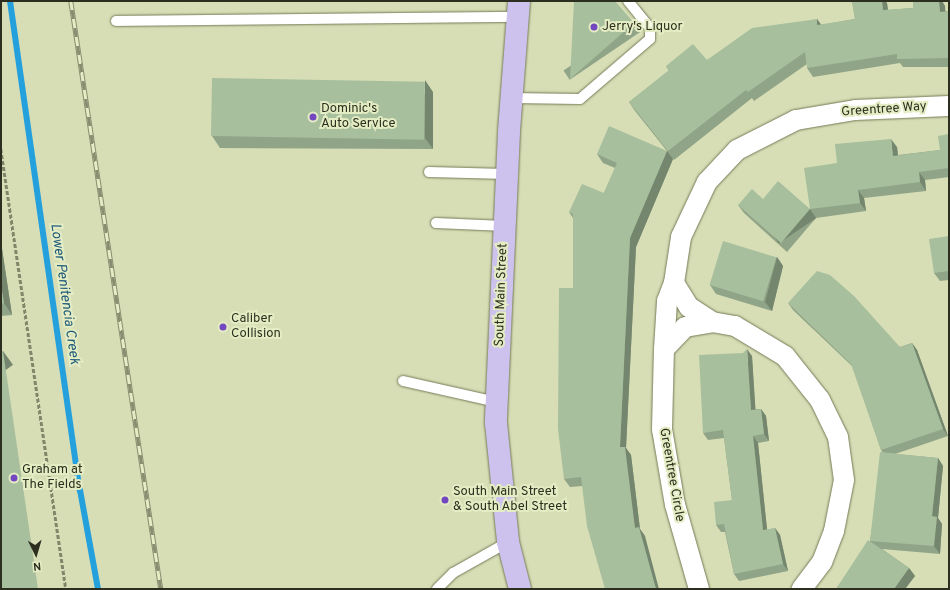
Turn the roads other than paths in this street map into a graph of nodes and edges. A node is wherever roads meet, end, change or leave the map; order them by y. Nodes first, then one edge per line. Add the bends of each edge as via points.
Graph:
1 (628, 1) edge
2 (518, 9) edge
3 (116, 21) dead end
4 (511, 98) junction
5 (949, 106) edge
6 (429, 172) dead end
7 (507, 174) junction
8 (436, 223) dead end
9 (505, 226) junction
10 (674, 283) junction
11 (712, 322) junction
12 (664, 349) junction
13 (403, 381) dead end
14 (497, 402) junction
15 (508, 542) junction
16 (518, 588) edge
17 (436, 589) edge
18 (699, 589) edge
19 (802, 589) edge

1 - 4 lane via 650,28 650,39 592,89 575,101
2 - 3 lane
2 - 4 main road, South Main Street
4 - 7 main road, South Main Street
5 - 10 street, Greentree Way via 855,110 796,120 737,150 707,182 681,237
6 - 7 lane
7 - 9 main road, South Main Street
8 - 9 lane
9 - 14 main road, South Main Street
10 - 11 street via 689,307
10 - 12 street, Greentree Way via 667,301
11 - 12 street via 685,327
11 - 19 street via 734,326 785,356 820,400 838,437 844,480 834,531 822,562
12 - 18 street, Greentree Circle via 662,429 675,505
13 - 14 lane
14 - 15 main road, South Main Street via 501,488
15 - 16 main road, South Main Street via 515,563
15 - 17 lane via 453,573

